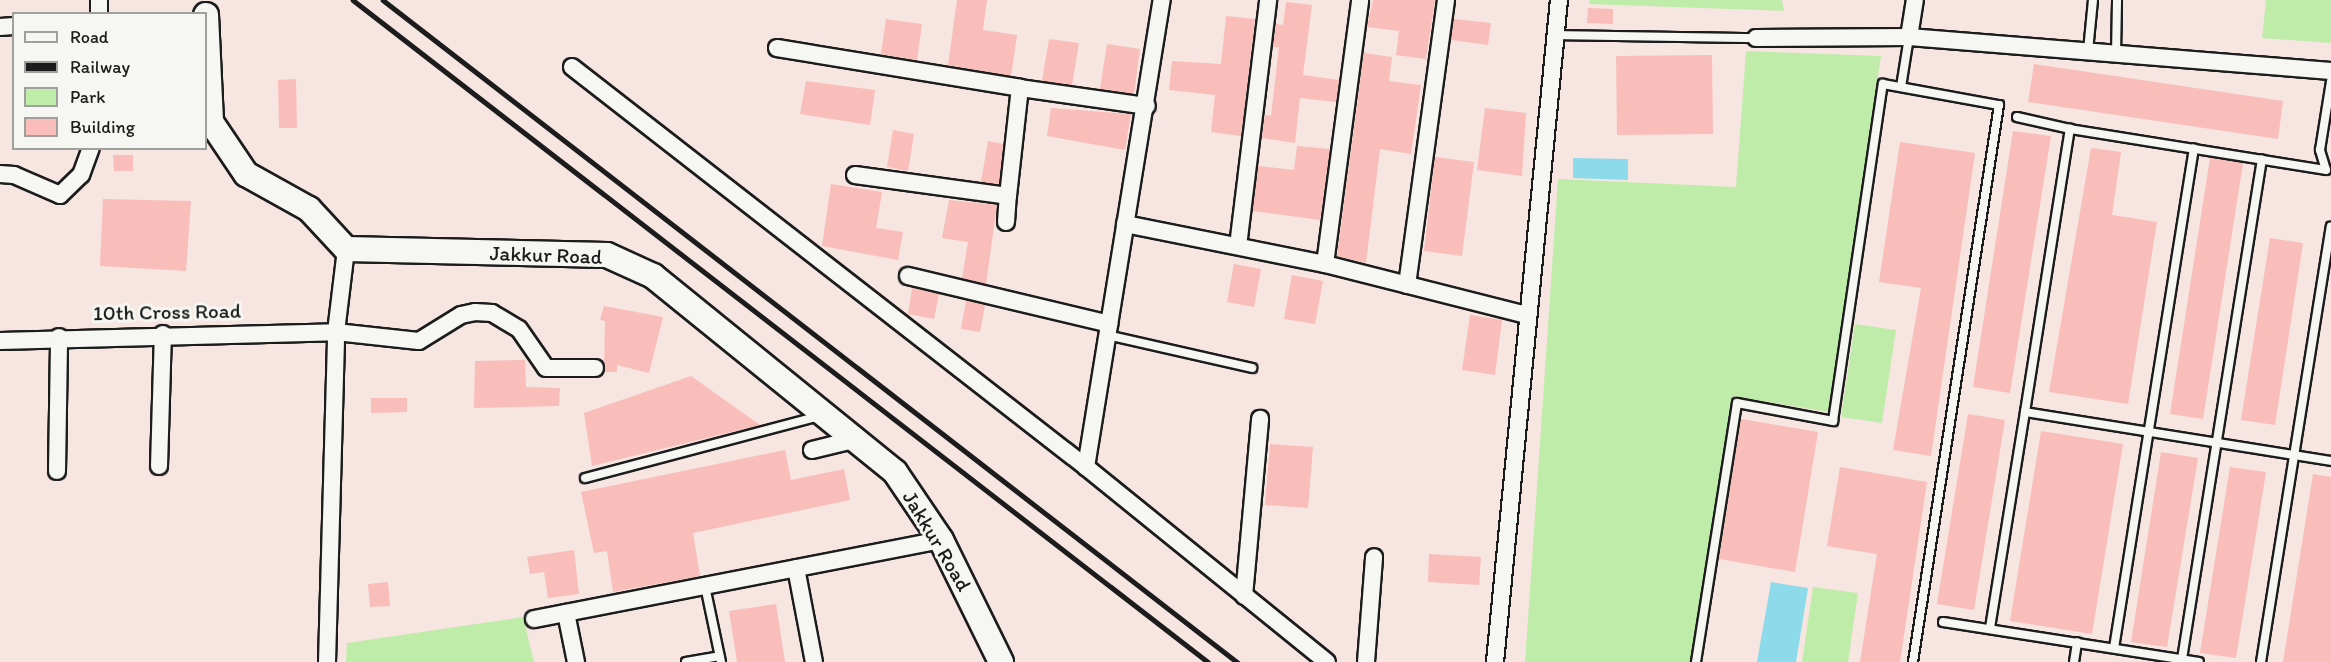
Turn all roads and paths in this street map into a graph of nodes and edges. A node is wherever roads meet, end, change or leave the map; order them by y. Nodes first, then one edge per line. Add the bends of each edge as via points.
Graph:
1 (190, 0) edge
2 (1162, 0) edge
3 (1268, 0) edge
4 (1359, 0) edge
5 (1446, 0) edge
6 (1559, 0) edge
7 (1915, 0) edge
8 (2093, 0) edge
9 (2117, 0) edge
10 (203, 12) edge
11 (1555, 35) junction
12 (1756, 38) joint
13 (1909, 38) junction
14 (777, 48) dead end
15 (2088, 51) junction
16 (2116, 54) junction
17 (572, 67) dead end
18 (2331, 71) edge
19 (2331, 81) edge
20 (207, 86) edge
21 (1901, 87) junction
22 (1020, 88) junction
23 (1147, 106) junction
24 (2017, 117) dead end
25 (208, 122) edge
26 (2070, 129) junction
27 (2193, 148) junction
28 (90, 150) edge
29 (2262, 159) junction
30 (2328, 167) edge
31 (0, 174) edge
32 (855, 175) dead end
33 (1008, 196) junction
34 (1006, 222) dead end
35 (1125, 224) junction
36 (2331, 227) edge
37 (1238, 246) junction
38 (346, 249) junction
39 (1325, 264) junction
40 (908, 276) dead end
41 (1407, 285) junction
42 (1526, 315) junction
43 (1108, 329) junction
44 (336, 332) junction
45 (163, 334) junction
46 (59, 338) junction
47 (0, 341) edge
48 (1252, 368) dead end
49 (595, 369) dead end
50 (2025, 412) junction
51 (827, 415) junction
52 (1260, 419) dead end
53 (2148, 432) junction
54 (857, 439) junction
55 (2216, 442) junction
56 (812, 450) dead end
57 (2295, 455) junction
58 (2331, 460) edge
59 (159, 466) dead end
60 (1086, 467) junction
61 (57, 471) dead end
62 (585, 478) dead end
63 (941, 540) junction
64 (1374, 557) dead end
65 (796, 568) junction
66 (705, 586) junction
67 (1245, 596) junction
68 (566, 613) junction
69 (534, 619) dead end
70 (1943, 622) dead end
71 (1990, 628) junction
72 (2077, 642) junction
73 (2114, 648) junction
74 (720, 659) edge
75 (2182, 659) junction
76 (327, 662) edge
77 (576, 662) edge
78 (686, 662) edge
79 (814, 662) edge
80 (1001, 662) edge
81 (1327, 662) edge
82 (1366, 662) edge
83 (1495, 662) edge
84 (1696, 662) edge
85 (1913, 662) edge
86 (2074, 662) edge
87 (2199, 662) edge
88 (2261, 662) edge

1 - 10 street
2 - 23 street
3 - 37 street
4 - 39 street
5 - 41 street
6 - 11 street
7 - 13 street
8 - 15 lane
9 - 16 lane
11 - 12 lane
11 - 42 street
12 - 13 street
13 - 15 street
13 - 21 lane
14 - 22 street
15 - 16 street
16 - 18 street
17 - 60 street
19 - 30 lane via 2320,150
20 - 25 street
21 - 84 lane via 1883,84 1833,421 1737,403
21 - 85 lane via 1999,105
22 - 23 street
22 - 33 street
23 - 35 street
24 - 26 lane
25 - 38 street via 246,174 309,209
26 - 27 lane
26 - 50 lane
27 - 29 lane
27 - 53 lane
28 - 31 street via 81,175 60,195 14,175
29 - 30 lane
29 - 55 lane
32 - 33 street
33 - 34 street
35 - 37 street
35 - 43 street
36 - 57 lane
37 - 39 street
38 - 44 street
38 - 51 street, Jakkur Road via 607,255 653,276
39 - 41 street
40 - 43 street
41 - 42 street
42 - 83 street
43 - 48 lane
43 - 60 street
44 - 45 street, 10th Cross Road
44 - 49 street, 10th Cross Road via 419,341 461,315 492,313 519,329 546,368
44 - 76 street
45 - 46 street, 10th Cross Road
45 - 59 street
46 - 47 street, 10th Cross Road
46 - 61 street
50 - 53 lane
50 - 71 lane
51 - 54 street, Jakkur Road
51 - 62 lane
52 - 67 street
53 - 55 lane
53 - 73 lane
54 - 56 street
54 - 63 street, Jakkur Road via 895,472
55 - 57 lane
55 - 75 lane
57 - 58 lane
57 - 88 lane
60 - 67 street
63 - 65 street
63 - 80 street, Jakkur Road
64 - 82 street
65 - 66 street
65 - 79 street
66 - 68 street
66 - 74 lane
67 - 81 street
68 - 69 street
68 - 77 street
70 - 71 lane
71 - 72 lane
72 - 73 lane
72 - 86 lane
73 - 75 lane
74 - 78 lane
75 - 87 lane

